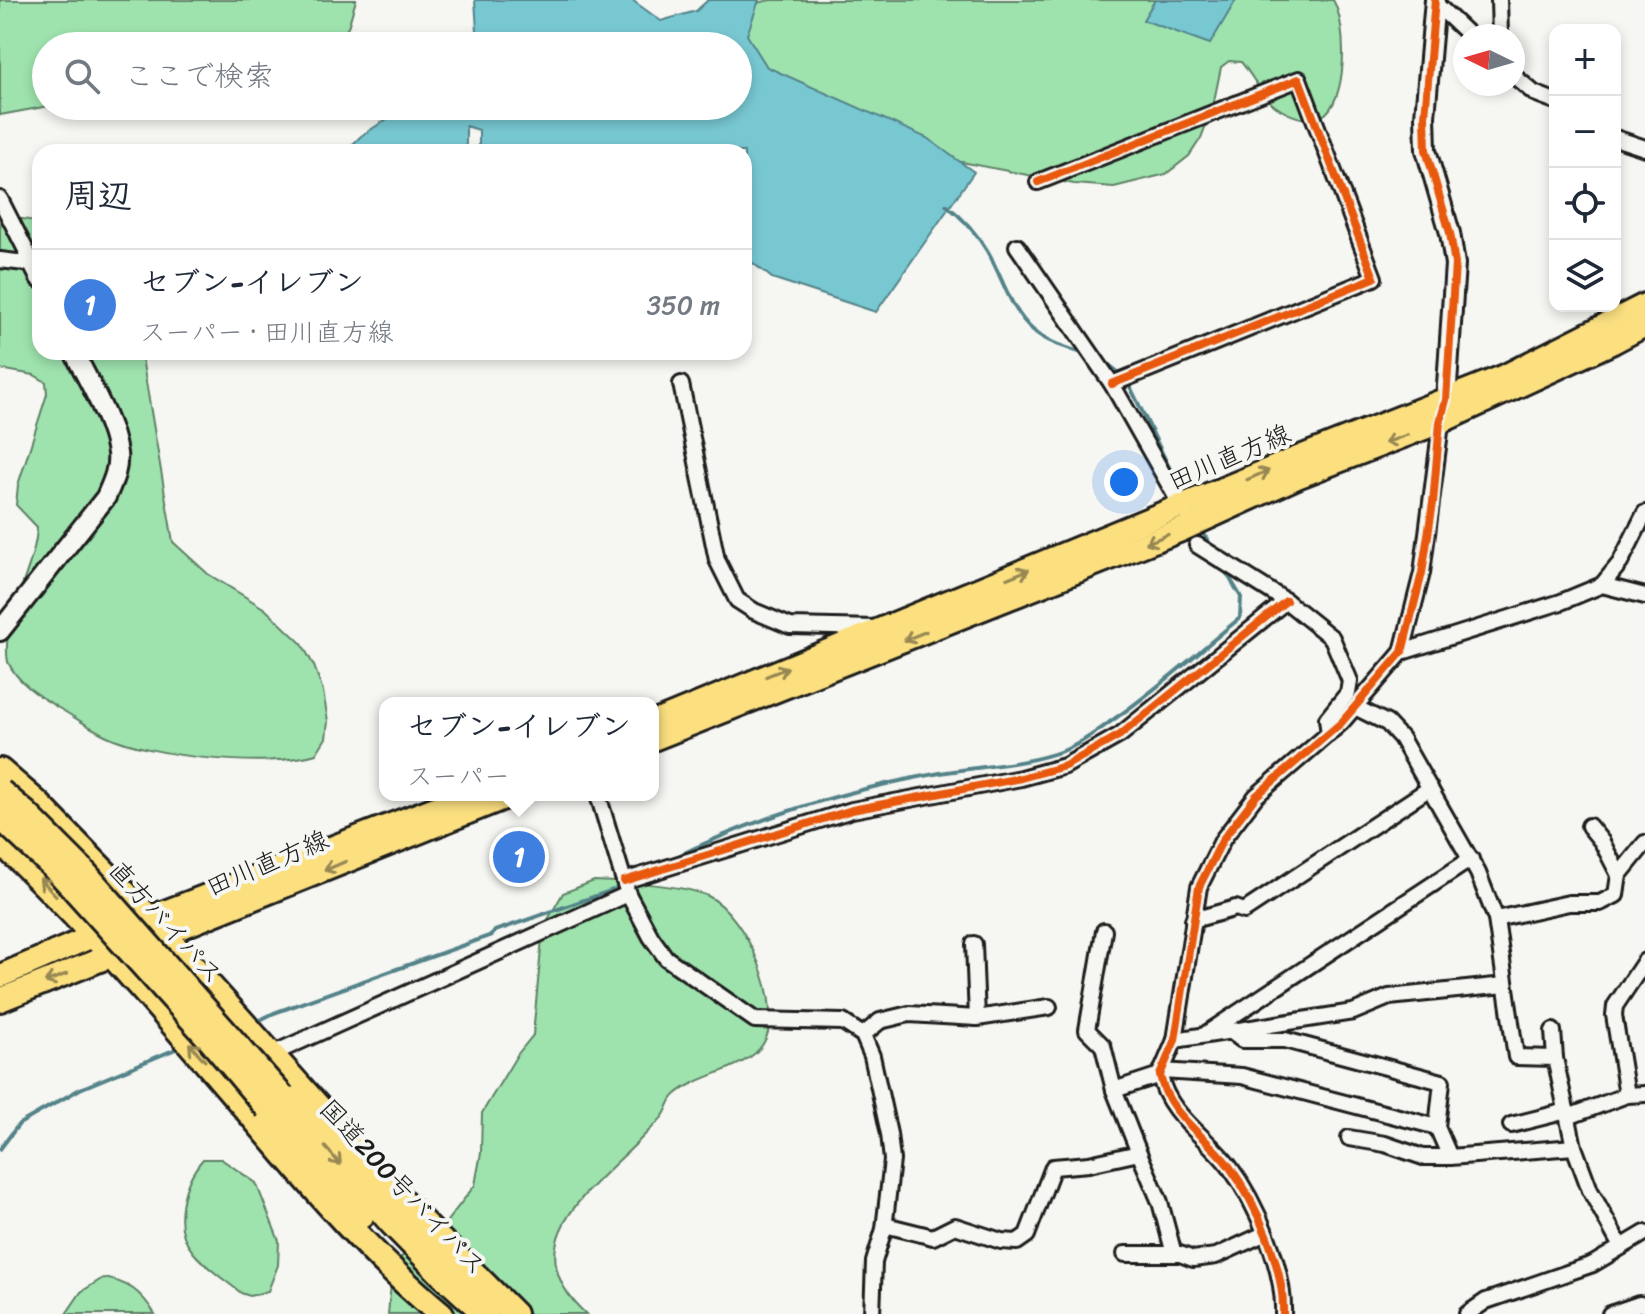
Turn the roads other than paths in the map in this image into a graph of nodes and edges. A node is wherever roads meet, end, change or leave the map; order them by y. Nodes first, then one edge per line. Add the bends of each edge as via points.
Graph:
1 (1499, 0) edge
2 (1435, 1) edge
3 (1458, 24) edge
4 (1500, 24) edge
5 (1525, 85) edge
6 (1549, 99) edge
7 (1621, 140) edge
8 (1645, 148) edge
9 (1038, 182) dead end
10 (0, 199) edge
11 (1017, 246) dead end
12 (0, 260) edge
13 (32, 261) edge
14 (32, 270) edge
15 (1645, 305) edge
16 (1645, 325) edge
17 (78, 360) edge
18 (681, 384) dead end
19 (1112, 384) junction
20 (1446, 400) junction
21 (1440, 422) junction
22 (1645, 513) edge
23 (1190, 526) junction
24 (1602, 585) junction
25 (1645, 596) edge
26 (1286, 601) junction
27 (884, 628) junction
28 (0, 631) edge
29 (1402, 652) junction
30 (1355, 707) junction
31 (659, 721) edge
32 (1329, 734) junction
33 (659, 737) edge
34 (0, 771) edge
35 (1430, 788) junction
36 (0, 792) edge
37 (455, 801) edge
38 (495, 801) edge
39 (600, 801) edge
40 (0, 816) edge
41 (1589, 826) dead end
42 (0, 841) edge
43 (1645, 843) edge
44 (1471, 859) junction
45 (1619, 875) junction
46 (626, 888) junction
47 (1496, 919) junction
48 (1193, 920) junction
49 (157, 927) junction
50 (1104, 931) dead end
51 (93, 936) junction
52 (974, 944) dead end
53 (111, 957) junction
54 (1645, 961) edge
55 (0, 976) edge
56 (1505, 985) junction
57 (0, 1000) edge
58 (1049, 1007) dead end
59 (977, 1018) junction
60 (1230, 1031) junction
61 (1553, 1031) dead end
62 (863, 1035) junction
63 (1203, 1036) junction
64 (1175, 1040) junction
65 (272, 1054) junction
66 (1555, 1058) junction
67 (1160, 1073) junction
68 (1114, 1090) junction
69 (1645, 1094) edge
70 (1627, 1095) junction
71 (275, 1102) junction
72 (1567, 1114) junction
73 (1511, 1125) dead end
74 (1437, 1127) junction
75 (1349, 1138) dead end
76 (1574, 1147) junction
77 (1139, 1153) junction
78 (1450, 1157) junction
79 (885, 1225) junction
80 (1645, 1233) edge
81 (1264, 1234) junction
82 (1621, 1247) junction
83 (1125, 1254) dead end
84 (1174, 1254) junction
85 (1645, 1305) edge
86 (441, 1314) edge
87 (458, 1314) edge
88 (486, 1314) edge
89 (514, 1314) edge
90 (872, 1314) edge
91 (1283, 1314) edge
92 (1467, 1314) edge
93 (1610, 1314) edge

1 - 4 street
2 - 3 street
2 - 20 street via 1425,116 1426,150 1455,264
5 - 6 street
7 - 8 street
9 - 19 street via 1299,79 1374,278
10 - 13 street
11 - 19 street
12 - 14 street
15 - 20 main road, 田川直方線
16 - 21 main road, 田川直方線
17 - 28 street via 110,428 116,473 106,497
18 - 27 street via 717,560 737,600 790,626
19 - 23 street
20 - 21 street
23 -> 20 main road, 田川直方線
21 -> 23 main road, 田川直方線 via 1297,477
21 - 29 street via 1422,573
22 - 24 street via 1620,563
23 - 26 street
27 -> 23 main road, 田川直方線
23 -> 33 main road, 田川直方線
24 - 25 street
24 - 29 street
26 - 32 street via 1332,638 1345,665 1348,693 1327,719
26 - 46 street via 1120,735 1065,766 852,810
31 -> 27 main road, 田川直方線
29 - 30 street
30 - 32 street
30 - 35 street via 1387,723 1401,738
32 - 48 street via 1256,796 1223,839 1199,887
34 - 49 highway
35 - 44 street
35 - 48 street via 1244,911 1236,908
36 - 71 highway, 直方バイパス, bridge via 81,869
37 - 49 main road, 田川直方線
38 -> 49 main road, 田川直方線
39 - 46 street
40 - 71 highway, 直方バイパス, bridge
41 - 45 street
51 -> 42 highway
43 - 45 street
44 - 47 street
44 - 63 street
45 - 47 street via 1616,895 1600,903 1569,903
46 - 62 street via 666,958 755,1020 843,1022
46 - 65 street
47 - 56 street
48 - 64 street
49 - 51 main road, 田川直方線
49 - 53 main road, 田川直方線
49 - 65 highway
50 - 68 street via 1087,1030 1103,1046
51 - 53 highway
51 - 55 main road, 田川直方線
52 - 59 street
53 -> 57 main road, 田川直方線
86 -> 53 highway via 369,1249
54 - 70 street via 1615,1006
56 - 60 street via 1389,997 1353,1012
56 - 66 street via 1516,1057
58 - 59 street
59 - 62 street via 909,1014 880,1021
60 - 63 street
60 - 74 street via 1242,1040 1285,1040 1442,1082
61 - 66 street
62 - 79 street via 889,1134 892,1160
63 - 64 street
64 - 67 street
65 - 89 highway via 412,1212
66 - 72 street
67 - 68 street
67 - 74 street via 1242,1076
67 - 81 street via 1168,1102 1230,1167
68 - 77 street
69 - 70 street
70 - 72 street
71 - 87 highway via 395,1254
71 -> 88 highway, 国道200号バイパス
72 - 73 street
72 - 76 street
74 - 78 street
75 - 78 street via 1423,1157
76 - 78 street
76 - 82 street
77 - 79 street via 1053,1167 1027,1235 1017,1242 955,1226 933,1237
77 - 84 street
79 - 90 street via 874,1262
80 - 82 street
81 - 84 street via 1216,1256 1193,1259
81 - 91 street via 1277,1266
82 - 92 street via 1593,1264 1486,1301
83 - 84 street
85 - 93 street

